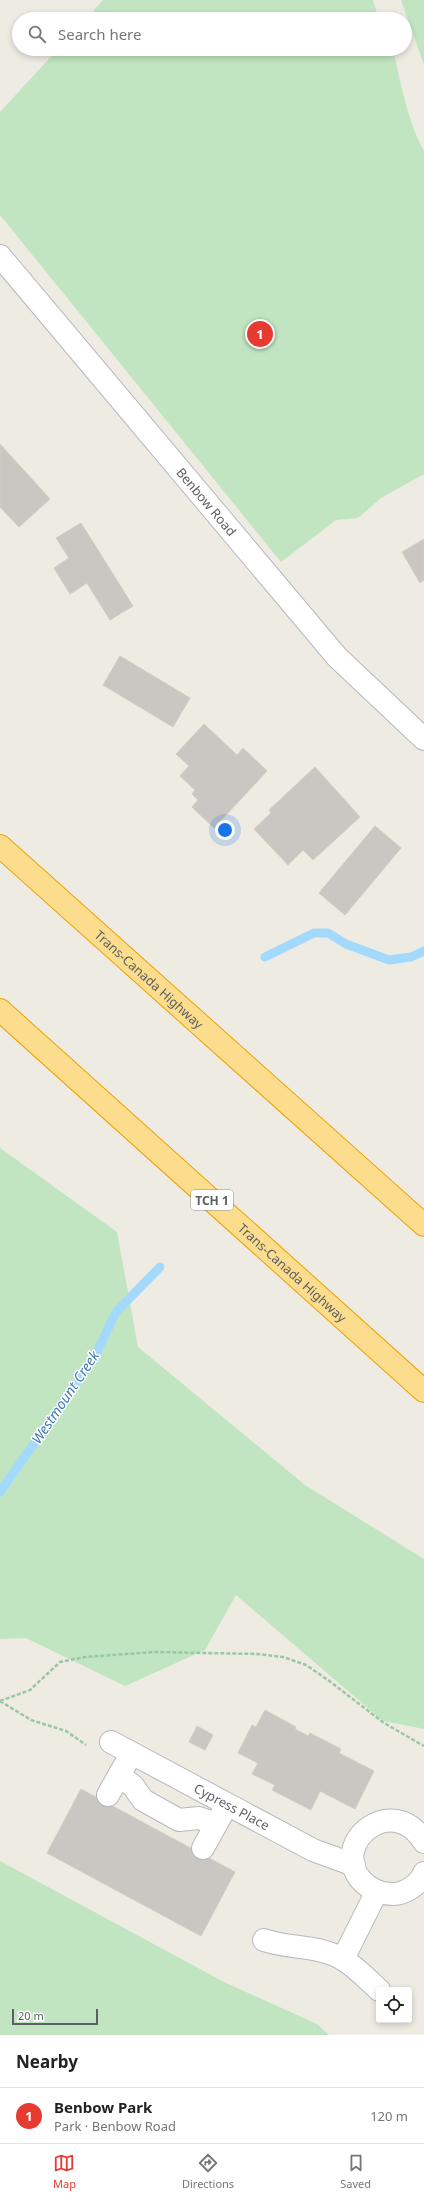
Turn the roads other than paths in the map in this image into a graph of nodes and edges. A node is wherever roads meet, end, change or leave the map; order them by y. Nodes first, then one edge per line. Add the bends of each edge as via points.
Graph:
1 (0, 256) edge
2 (424, 739) edge
3 (0, 846) edge
4 (0, 1010) edge
5 (424, 1225) edge
6 (424, 1390) edge
7 (111, 1742) road end
8 (132, 1753) junction
9 (119, 1775) junction
10 (108, 1795) dead end
11 (227, 1804) junction
12 (216, 1824) junction
13 (424, 1842) edge
14 (204, 1848) dead end
15 (354, 1865) junction
16 (420, 1886) edge
17 (377, 1891) junction
18 (264, 1940) dead end
19 (343, 1959) junction
20 (376, 1987) edge

1 - 2 street, Benbow Road via 337,657
3 - 5 highway, Trans-Canada Highway
4 - 6 highway, Trans-Canada Highway / TCH 1
7 - 8 street, Cypress Place
8 - 9 street
8 - 11 street, Cypress Place
9 - 10 street
9 - 12 street via 133,1786 142,1800 179,1820 199,1818
11 - 12 street
11 - 15 street, Cypress Place via 314,1850
12 - 14 street
13 - 15 street via 419,1833 401,1821 379,1822 361,1834 353,1855
15 - 17 street via 365,1885
16 - 17 street via 396,1894
17 - 19 street
18 - 19 street
19 - 20 street

